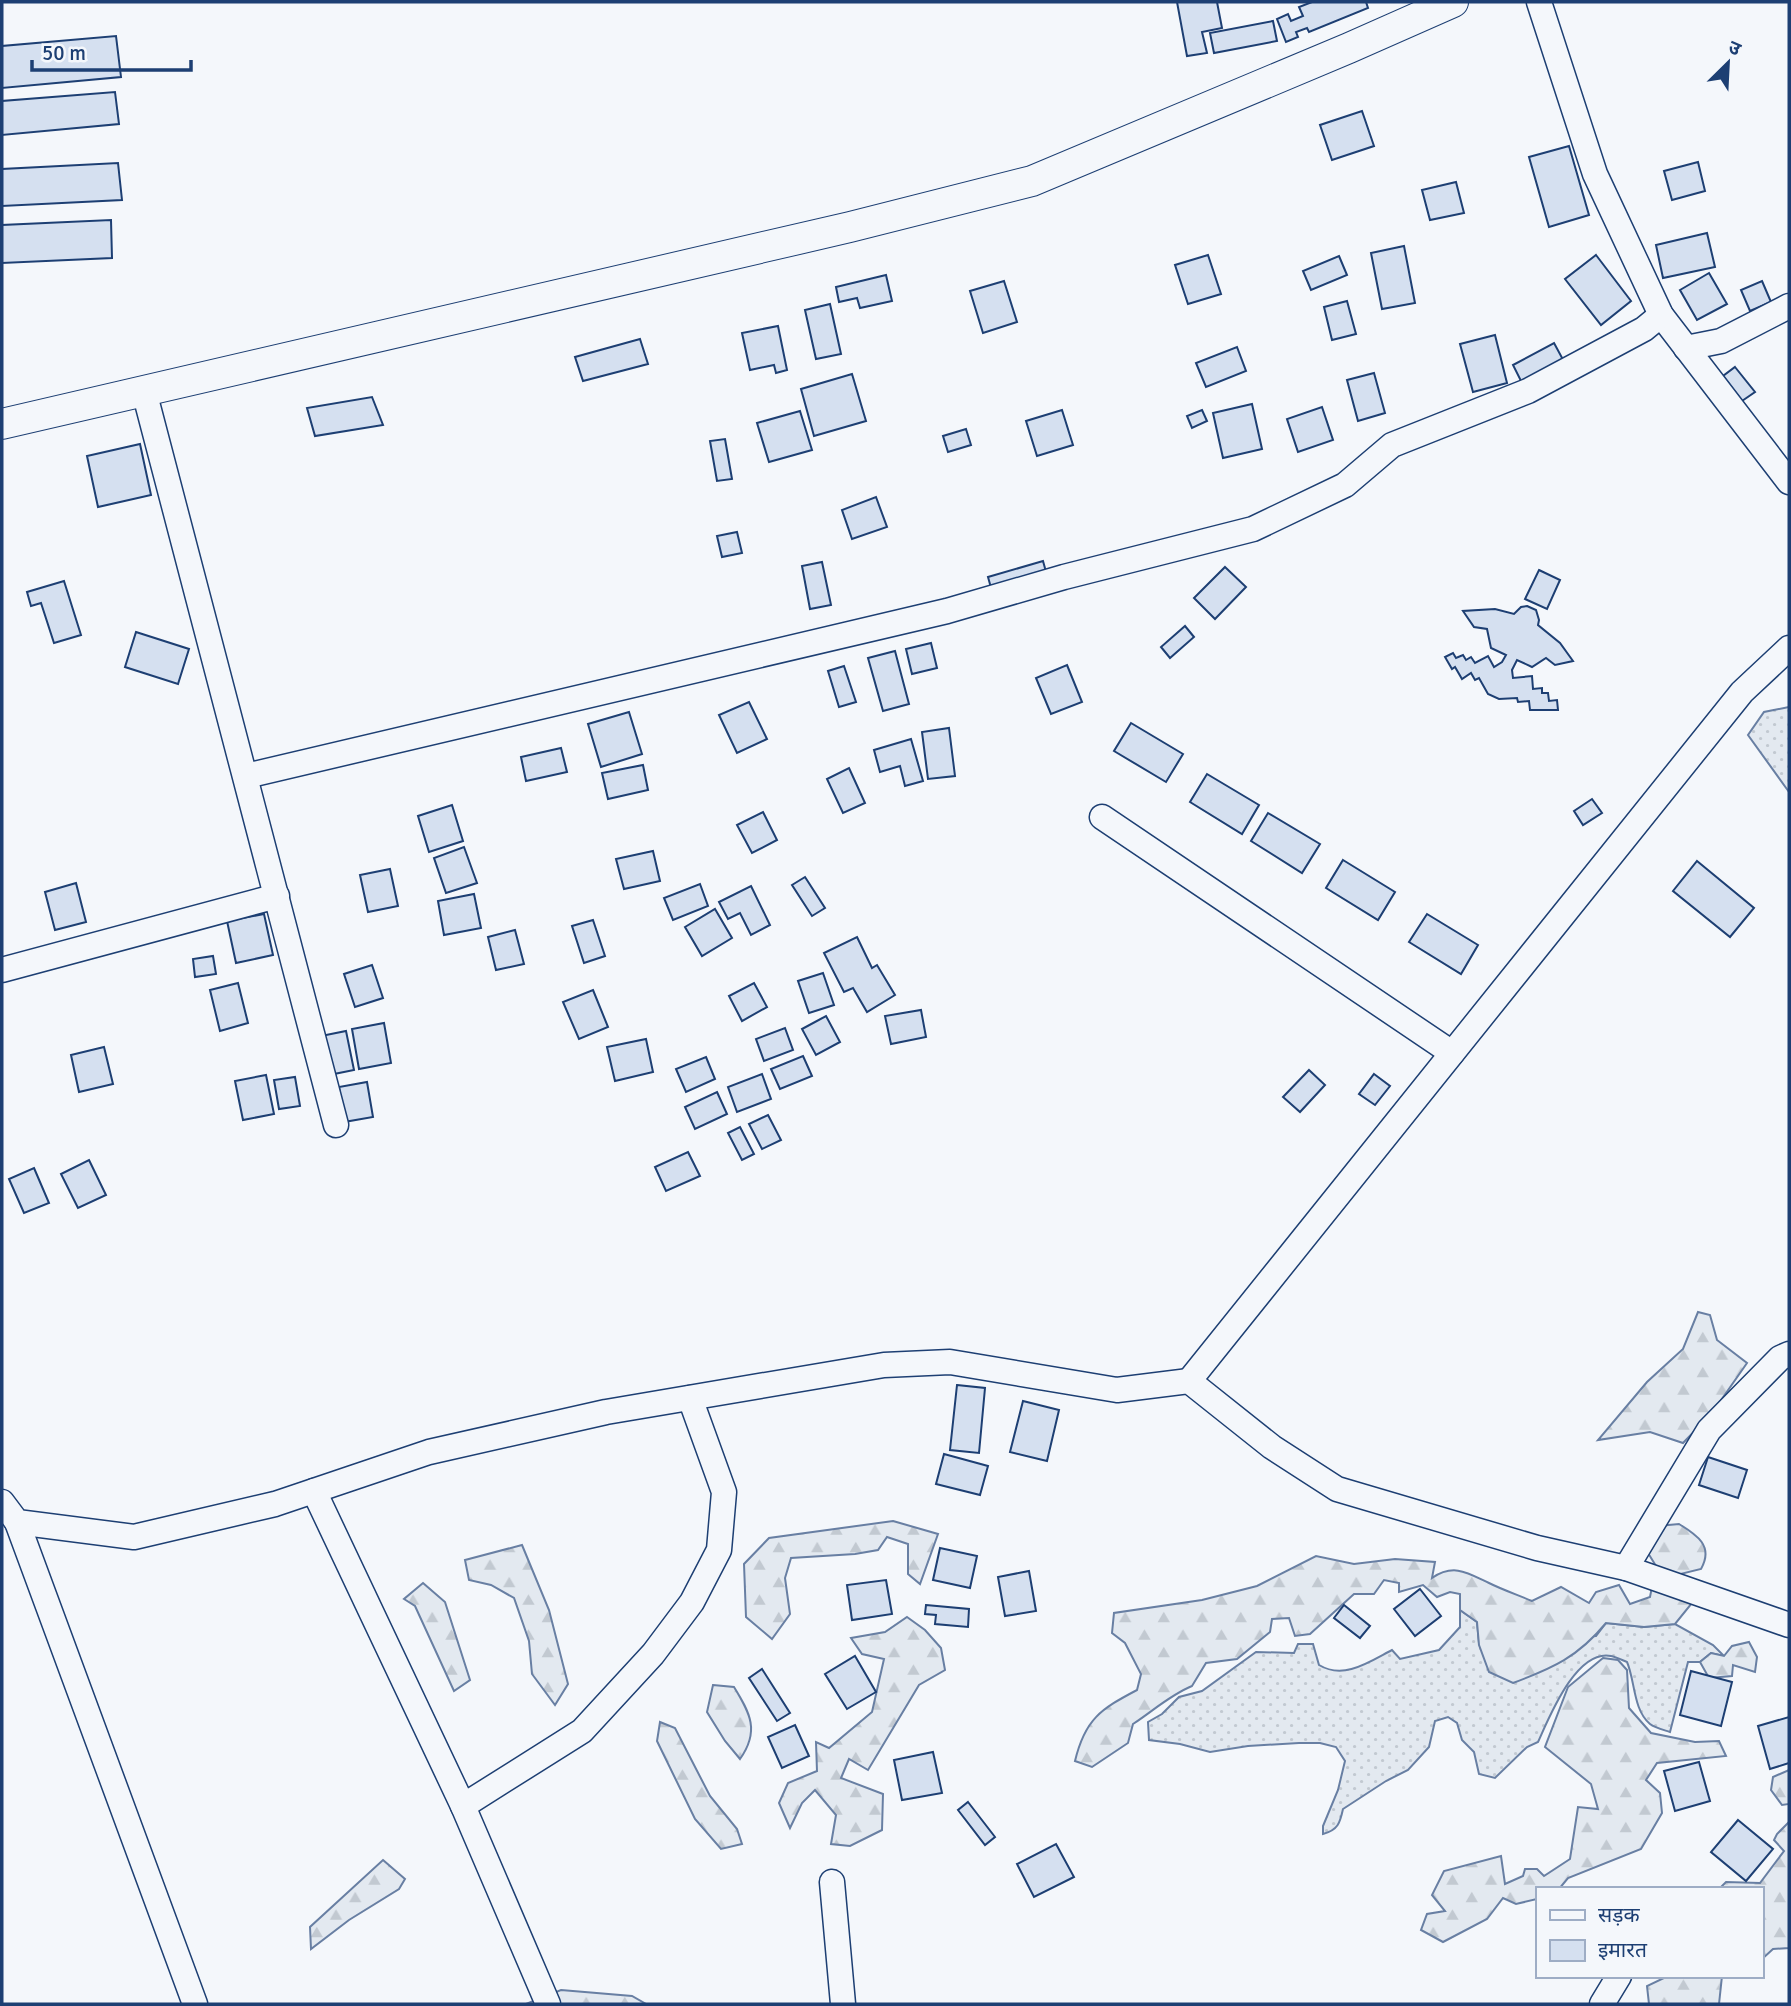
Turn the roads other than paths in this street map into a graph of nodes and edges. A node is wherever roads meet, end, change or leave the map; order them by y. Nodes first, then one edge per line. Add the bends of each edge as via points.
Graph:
1 (1453, 2) edge
2 (1539, 2) edge
3 (1789, 306) edge
4 (1661, 315) junction
5 (1686, 348) junction
6 (144, 391) junction
7 (2, 424) edge
8 (1789, 482) edge
9 (1789, 648) edge
10 (246, 776) junction
11 (1102, 817) dead end
12 (277, 895) junction
13 (2, 970) edge
14 (1452, 1053) junction
15 (336, 1125) dead end
16 (1789, 1354) edge
17 (1189, 1381) junction
18 (690, 1398) junction
19 (314, 1491) junction
20 (2, 1502) edge
21 (17, 1522) junction
22 (1626, 1567) junction
23 (1789, 1625) edge
24 (463, 1806) junction
25 (832, 1882) dead end
26 (1618, 1978) edge
27 (195, 2004) edge
28 (548, 2004) edge
29 (843, 2004) edge
30 (1602, 2004) edge

1 - 6 main road via 1032,181
2 - 4 street via 1595,174
3 - 5 street via 1721,341
4 - 5 street
4 - 10 street via 1528,391 1392,445 1345,485 1253,529 947,611
5 - 8 street
6 - 7 main road
6 - 10 street
9 - 14 street via 1742,692
10 - 12 street
11 - 14 street
12 - 13 street
12 - 15 street
14 - 17 street
16 - 22 street via 1709,1430
17 - 18 street via 1117,1390 950,1362 884,1365
17 - 22 street via 1272,1447 1337,1489 1537,1548
18 - 19 street via 429,1452
18 - 24 street via 724,1492 719,1550 692,1602 653,1654 582,1731
19 - 21 street via 134,1537
19 - 24 street
20 - 21 street
21 - 27 street
22 - 23 street
24 - 28 street
25 - 29 street
26 - 30 street

